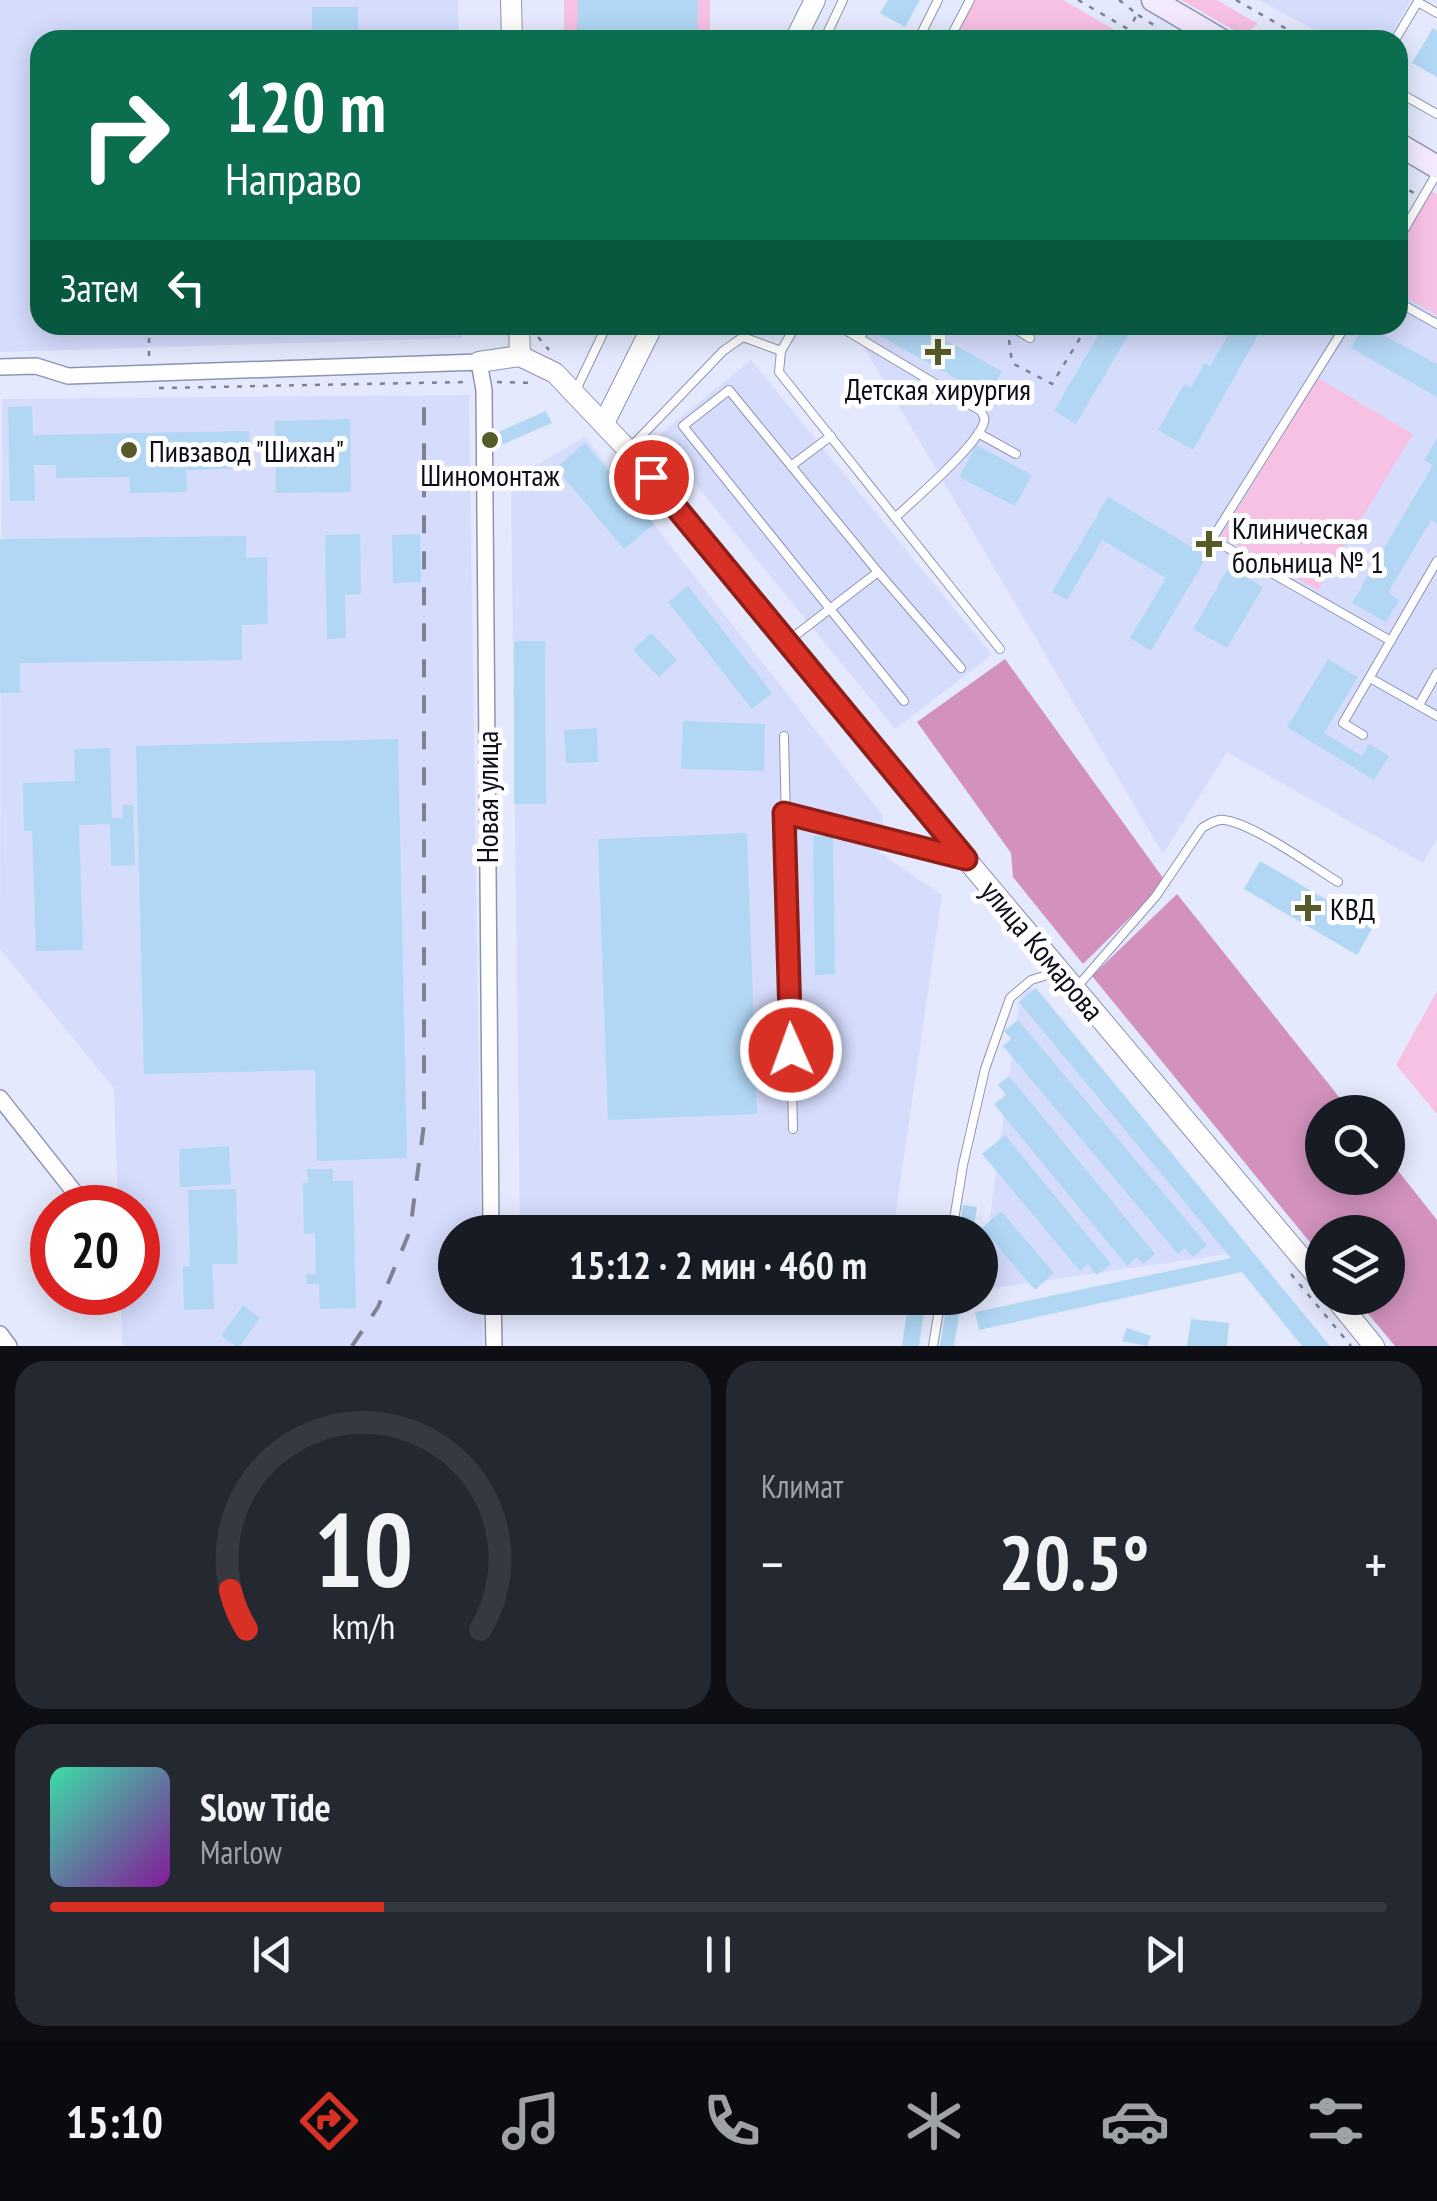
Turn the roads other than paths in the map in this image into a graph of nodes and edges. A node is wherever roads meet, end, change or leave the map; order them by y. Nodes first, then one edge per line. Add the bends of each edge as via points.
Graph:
1 (511, 0) edge
2 (815, 0) edge
3 (843, 0) edge
4 (938, 0) edge
5 (970, 0) edge
6 (1418, 1) edge
7 (1145, 7) edge
8 (1437, 13) edge
9 (512, 30) edge
10 (800, 30) edge
11 (829, 30) edge
12 (923, 30) edge
13 (955, 30) edge
14 (1198, 30) edge
15 (1401, 30) edge
16 (1408, 98) edge
17 (1437, 114) edge
18 (1408, 151) edge
19 (1437, 170) edge
20 (1408, 222) edge
21 (1408, 308) edge
22 (1437, 324) edge
23 (519, 335) edge
24 (602, 335) edge
25 (648, 335) edge
26 (790, 335) edge
27 (855, 335) edge
28 (862, 335) edge
29 (1022, 335) edge
30 (1340, 335) edge
31 (860, 338) junction
32 (1030, 338) dead end
33 (781, 352) junction
34 (520, 356) junction
35 (480, 362) junction
36 (0, 367) edge
37 (575, 392) junction
38 (604, 423) junction
39 (978, 433) junction
40 (831, 436) junction
41 (628, 450) junction
42 (1016, 454) dead end
43 (791, 466) junction
44 (896, 517) junction
45 (1437, 562) edge
46 (878, 572) junction
47 (831, 608) junction
48 (788, 640) junction
49 (1391, 640) junction
50 (1000, 648) dead end
51 (961, 668) dead end
52 (1437, 673) edge
53 (1370, 678) junction
54 (904, 701) dead end
55 (1419, 705) junction
56 (1437, 716) edge
57 (1364, 735) dead end
58 (784, 736) dead end
59 (784, 813) junction
60 (966, 859) junction
61 (1338, 882) dead end
62 (1061, 970) junction
63 (1076, 988) junction
64 (0, 1098) edge
65 (793, 1129) dead end
66 (69, 1185) edge
67 (491, 1215) edge
68 (955, 1215) edge
69 (1305, 1262) edge
70 (493, 1315) edge
71 (938, 1315) edge
72 (1349, 1315) edge
73 (0, 1334) edge
74 (9, 1346) edge
75 (494, 1346) edge
76 (933, 1346) edge
77 (1374, 1346) edge

1 - 9 street
2 - 10 street
3 - 11 lane
4 - 12 lane
5 - 13 lane
6 - 8 lane
6 - 15 lane
7 - 14 main road
16 - 17 lane
18 - 19 main road
19 - 20 lane
21 - 22 lane
23 - 34 street
24 - 37 lane
25 - 38 street
26 - 33 lane
27 - 31 lane
28 - 31 lane
29 - 32 lane
30 - 49 lane via 1212,539
31 - 39 lane via 980,410
33 - 40 lane via 779,372
33 - 41 lane via 743,337
34 - 35 street
34 - 37 street, улица Комарова via 548,368
35 - 36 street via 68,376 36,366
35 - 67 street, Новая улица
37 - 38 street, улица Комарова
38 - 41 street, улица Комарова
39 - 42 lane
39 - 44 lane
40 - 43 lane
40 - 44 lane
41 - 48 street, улица Комарова
43 - 46 lane
43 - 47 lane via 729,390 683,426
44 - 50 lane
45 - 49 lane
46 - 47 lane
46 - 51 lane
47 - 48 lane
47 - 54 lane
48 - 60 street, улица Комарова
49 - 53 lane
52 - 55 lane
53 - 55 lane
53 - 57 lane via 1344,722
55 - 56 lane
58 - 59 lane
59 - 60 lane
59 - 65 lane
60 - 62 street, улица Комарова
61 - 63 lane via 1248,828 1213,822
62 - 63 street, улица Комарова
62 - 68 lane via 1032,980 1010,998 985,1069
63 - 69 street, улица Комарова
64 - 66 street
70 - 75 street
71 - 76 lane
72 - 77 street
73 - 74 street

